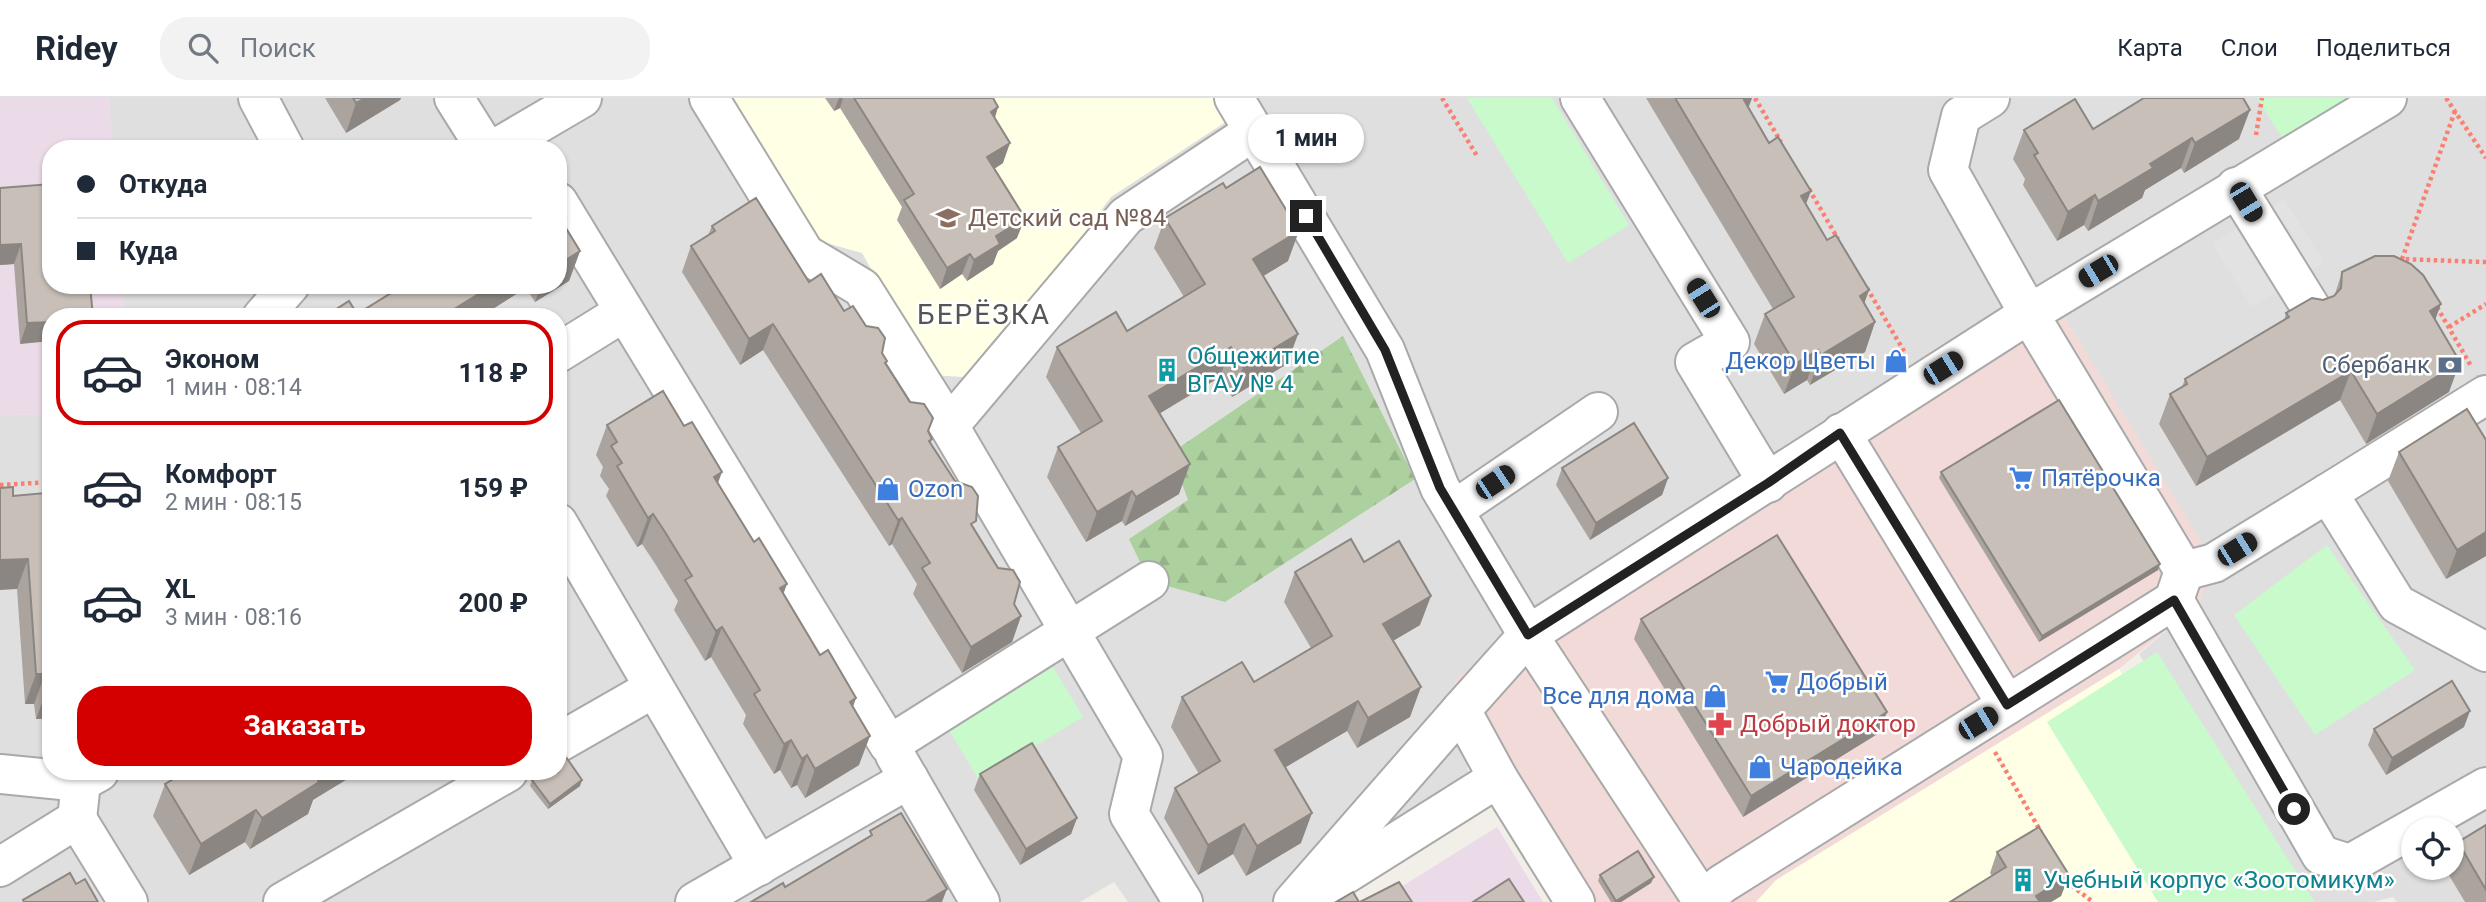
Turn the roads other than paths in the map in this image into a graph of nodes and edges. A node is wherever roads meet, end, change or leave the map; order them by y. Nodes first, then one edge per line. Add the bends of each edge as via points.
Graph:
1 (258, 98) edge
2 (454, 98) edge
3 (582, 98) edge
4 (709, 98) edge
5 (1234, 98) edge
6 (1580, 98) edge
7 (1990, 98) edge
8 (2387, 98) edge
9 (1254, 131) junction
10 (280, 140) edge
11 (501, 140) edge
12 (515, 140) edge
13 (2236, 187) junction
14 (567, 217) edge
15 (282, 294) edge
16 (270, 308) edge
17 (2311, 308) edge
18 (624, 312) junction
19 (2029, 313) junction
20 (567, 347) edge
21 (2485, 395) edge
22 (1598, 412) dead end
23 (949, 426) junction
24 (1840, 433) junction
25 (1768, 483) junction
26 (2328, 493) junction
27 (1454, 509) junction
28 (567, 538) edge
29 (1149, 581) dead end
30 (2179, 585) junction
31 (1071, 632) junction
32 (1528, 635) junction
33 (2486, 652) edge
34 (654, 688) junction
35 (1461, 710) junction
36 (1992, 714) junction
37 (567, 738) edge
38 (889, 745) junction
39 (0, 774) edge
40 (42, 775) edge
41 (1499, 778) junction
42 (909, 779) junction
43 (89, 780) edge
44 (494, 780) edge
45 (2486, 786) edge
46 (76, 819) junction
47 (760, 866) junction
48 (0, 867) edge
49 (1701, 901) edge
50 (128, 902) edge
51 (283, 902) edge
52 (695, 902) edge
53 (980, 902) edge
54 (1182, 902) edge
55 (1293, 902) edge
56 (1299, 902) edge
57 (1575, 902) edge

1 - 10 lane
2 - 11 lane
3 - 12 lane
4 - 23 lane via 805,254 862,288
5 - 9 lane
6 - 25 lane via 1731,342 1695,362
7 - 19 lane via 1961,116 1948,170
8 - 13 lane
9 - 23 lane via 1126,216
9 - 27 lane via 1385,350 1440,488
13 - 17 lane
13 - 19 lane
14 - 18 lane
15 - 16 lane
18 - 20 lane
18 - 38 lane
19 - 24 lane
19 - 30 lane
21 - 26 lane
22 - 27 lane
23 - 31 lane
24 - 25 lane
24 - 36 lane
25 - 32 lane
26 - 30 lane
26 - 33 lane via 2397,604
27 - 32 lane
28 - 34 lane
29 - 31 lane
30 - 36 lane
30 - 45 lane via 2321,855 2350,864
31 - 38 lane
31 - 54 lane via 1143,756 1129,814
32 - 35 lane
32 - 49 lane
34 - 37 lane
34 - 47 lane
35 - 41 lane
35 - 55 lane
36 - 49 lane
38 - 42 lane
39 - 40 lane
41 - 56 lane
41 - 57 lane
42 - 47 lane
42 - 53 lane
43 - 46 lane
44 - 51 lane
46 - 48 lane
46 - 50 lane
47 - 52 lane

